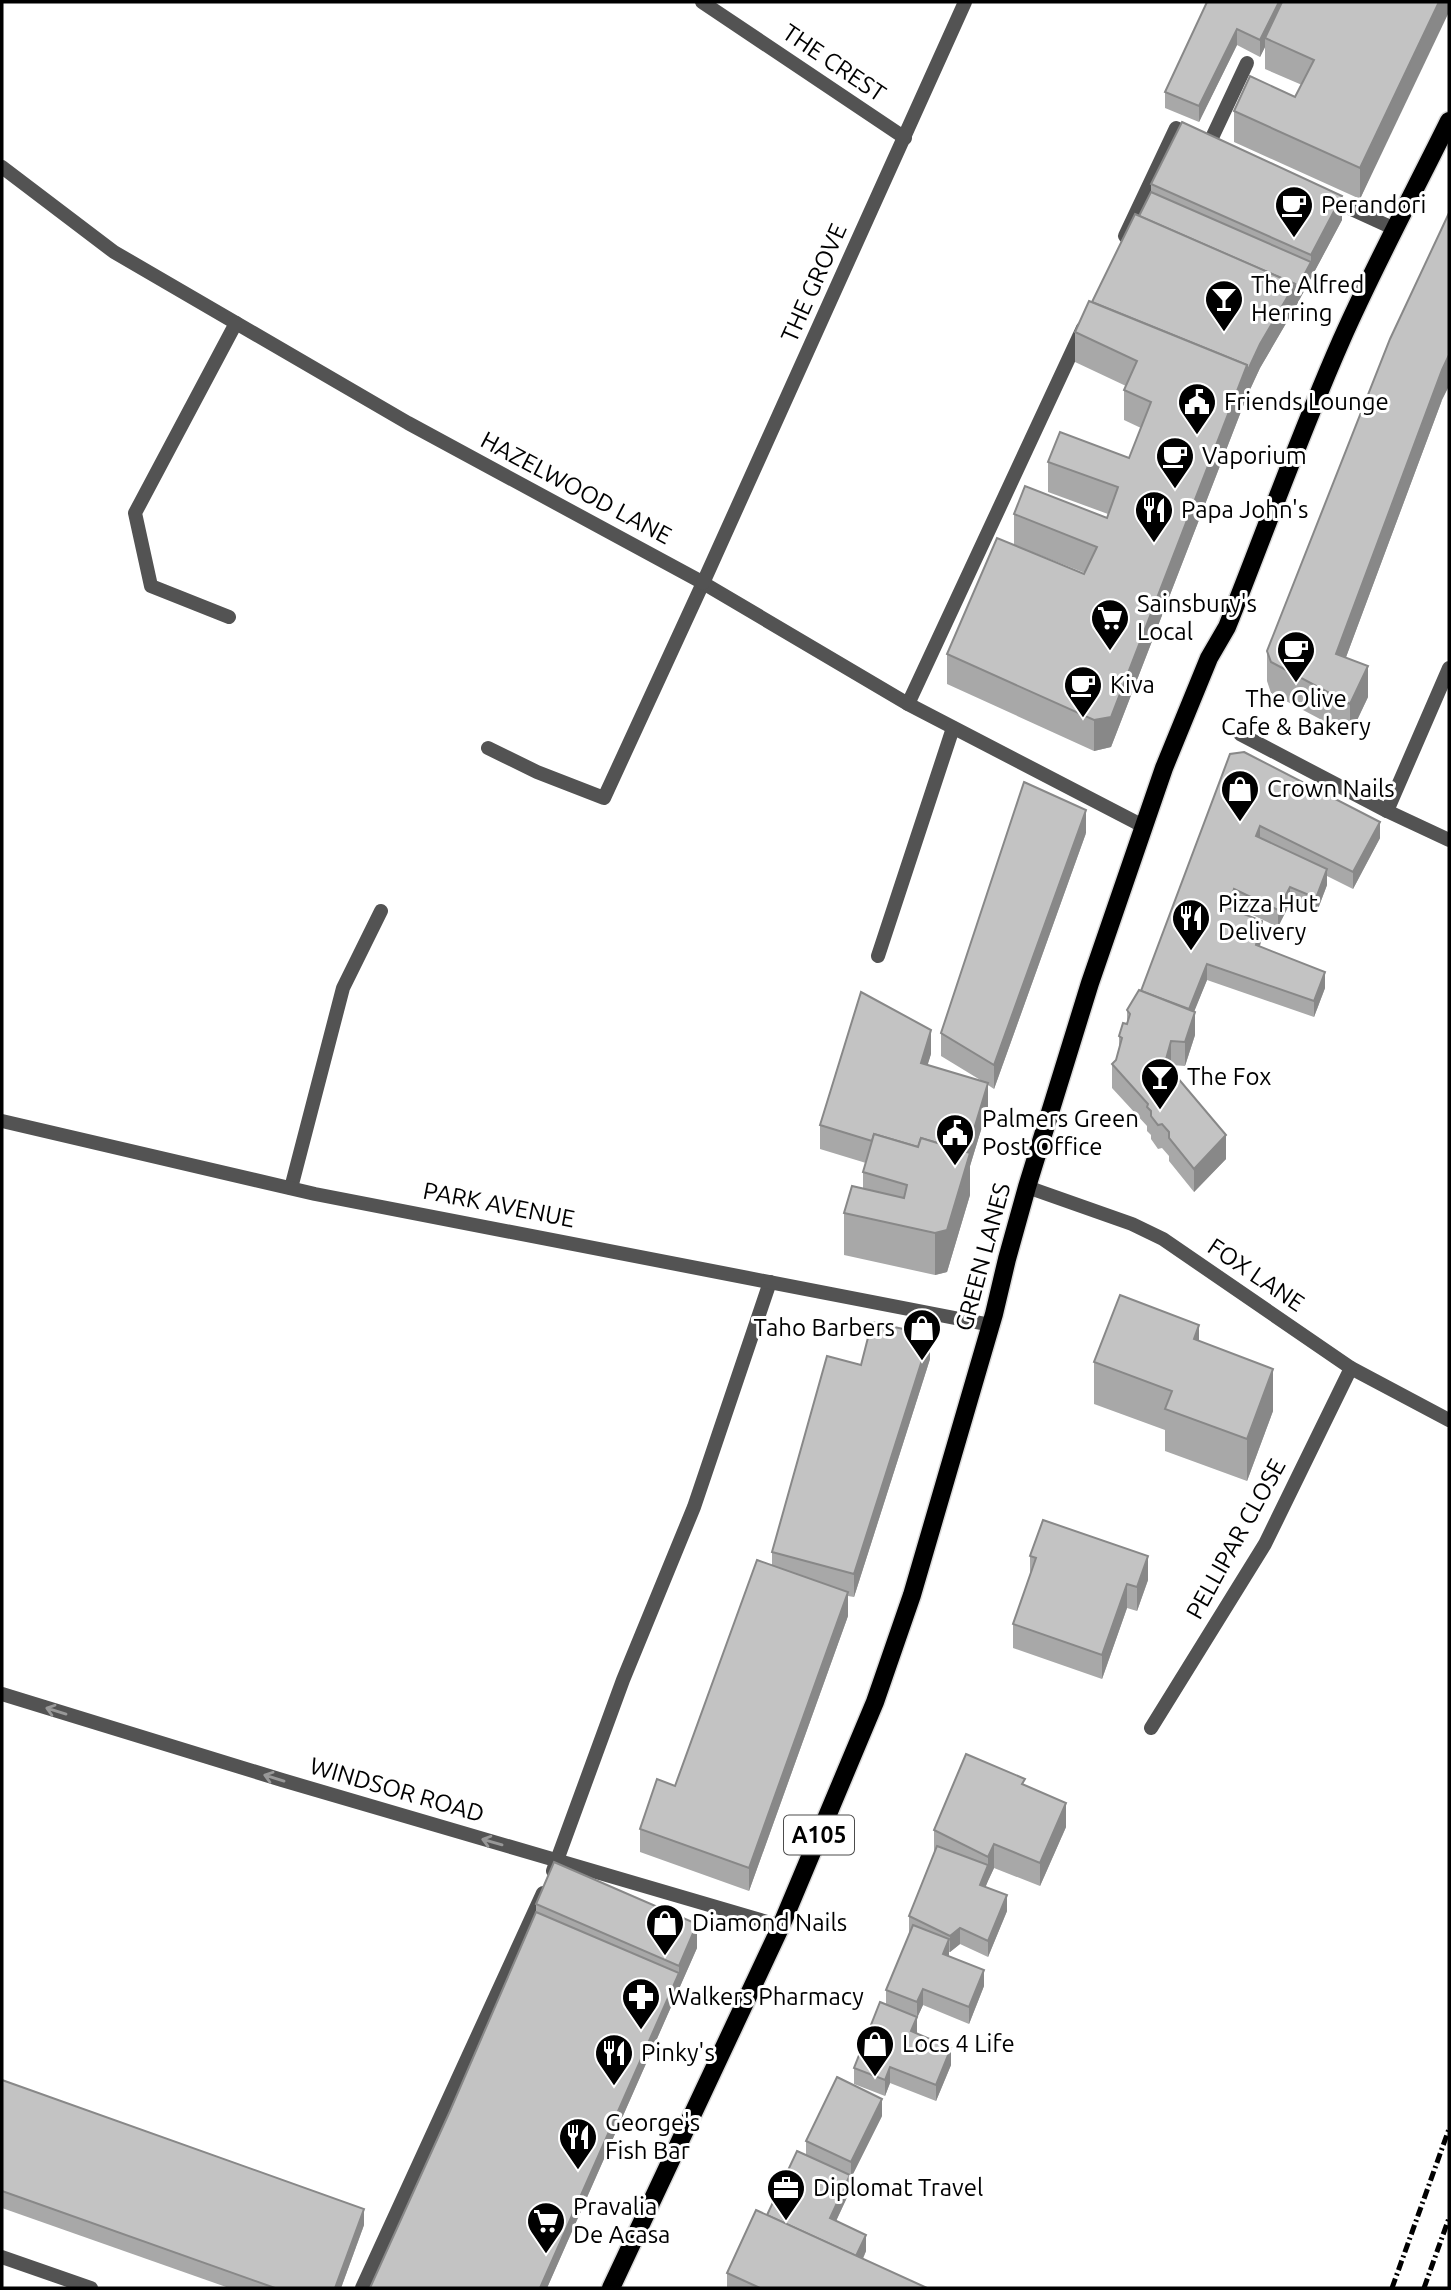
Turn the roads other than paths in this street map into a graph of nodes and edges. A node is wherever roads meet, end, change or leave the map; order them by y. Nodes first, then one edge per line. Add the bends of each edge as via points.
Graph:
1 (702, 2) edge
2 (965, 2) edge
3 (1247, 63) dead end
4 (1449, 121) edge
5 (905, 138) junction
6 (1209, 144) junction
7 (1233, 155) edge
8 (2, 167) edge
9 (1316, 193) edge
10 (1395, 229) junction
11 (1117, 253) edge
12 (1088, 316) edge
13 (236, 323) junction
14 (703, 583) junction
15 (229, 617) dead end
16 (1449, 668) edge
17 (908, 704) junction
18 (953, 728) junction
19 (1240, 734) dead end
20 (488, 748) dead end
21 (1387, 811) junction
22 (1143, 826) junction
23 (1449, 840) edge
24 (381, 911) dead end
25 (878, 956) dead end
26 (2, 1121) edge
27 (1027, 1187) junction
28 (291, 1188) junction
29 (770, 1282) junction
30 (991, 1325) junction
31 (1351, 1368) junction
32 (1449, 1420) edge
33 (2, 1694) edge
34 (1151, 1728) dead end
35 (558, 1861) junction
36 (781, 1926) junction
37 (2, 2257) edge
38 (91, 2288) edge
39 (362, 2288) edge
40 (611, 2288) edge

1 - 5 street, THE CREST
2 - 5 street, THE GROVE
3 - 6 street
4 - 10 main road, GREEN LANES / A105
5 - 14 street, THE GROVE
6 - 7 street
6 - 11 street via 1175,128
8 - 13 street, HAZELWOOD LANE via 114,252
9 - 10 street
10 - 22 main road, GREEN LANES / A105 via 1340,343
12 - 17 street
13 - 14 street, HAZELWOOD LANE via 408,423
13 - 15 street via 135,513 151,586
14 - 17 street, HAZELWOOD LANE
14 - 20 street, THE GROVE via 604,798
16 - 21 street
17 - 18 street, HAZELWOOD LANE
18 - 22 street, HAZELWOOD LANE
18 - 25 street
19 - 21 street
21 - 23 street
22 - 27 main road, GREEN LANES / A105
24 - 28 street via 343,988
26 - 28 street, PARK AVENUE
27 - 30 main road, GREEN LANES / A105
27 - 31 street, FOX LANE via 1163,1239
28 - 29 street, PARK AVENUE
29 - 30 street, PARK AVENUE
29 - 35 street via 694,1507
30 - 36 main road, GREEN LANES / A105 via 900,1631
31 - 32 street, FOX LANE
31 - 34 street, PELLIPAR CLOSE via 1265,1544
35 -> 33 street, WINDSOR ROAD
35 - 36 street, WINDSOR ROAD
35 - 39 street
36 - 40 main road, GREEN LANES / A105
37 - 38 street

